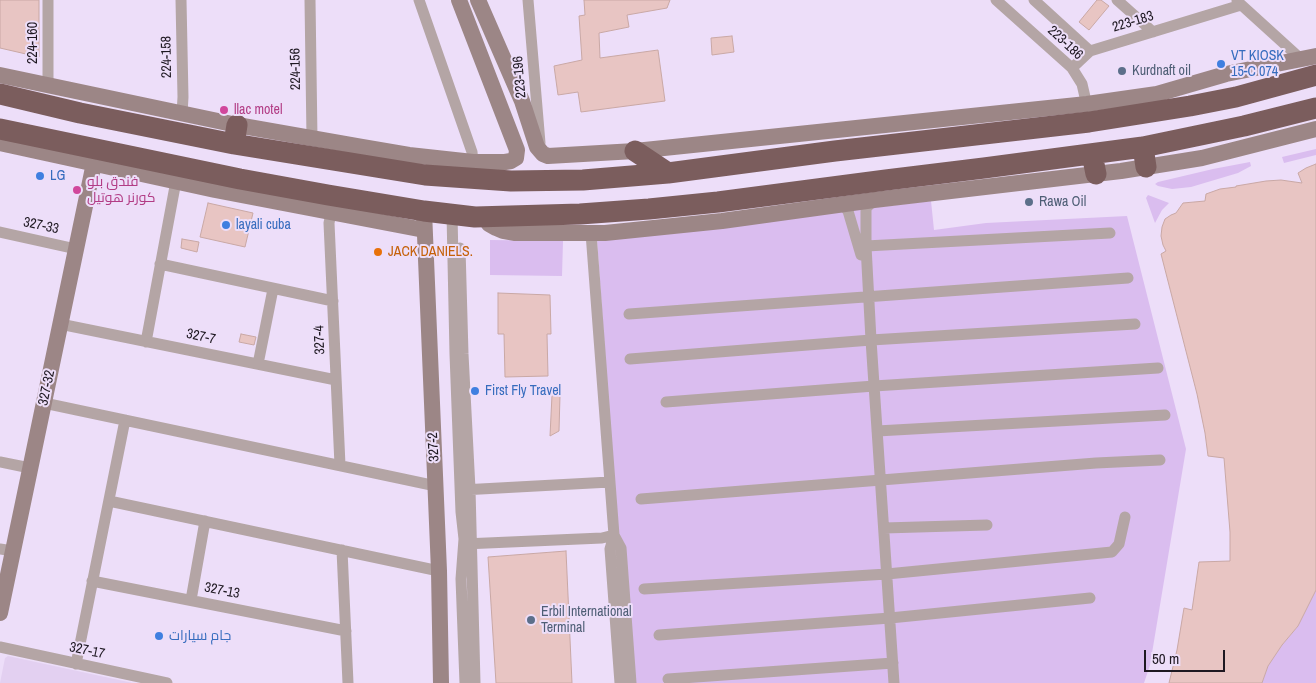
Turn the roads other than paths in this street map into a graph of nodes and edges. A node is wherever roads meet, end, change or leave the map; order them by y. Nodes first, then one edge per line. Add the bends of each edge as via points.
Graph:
1 (48, 0) edge
2 (181, 0) edge
3 (310, 0) edge
4 (420, 0) edge
5 (459, 0) edge
6 (478, 0) edge
7 (528, 0) edge
8 (996, 0) edge
9 (1034, 0) edge
10 (1117, 0) edge
11 (1239, 2) edge
12 (1153, 32) junction
13 (1090, 51) junction
14 (1311, 64) edge
15 (1072, 68) junction
16 (0, 75) edge
17 (48, 86) junction
18 (0, 94) edge
19 (1316, 108) edge
20 (1088, 113) junction
21 (182, 114) junction
22 (1316, 129) edge
23 (236, 135) junction
24 (2, 138) edge
25 (312, 138) junction
26 (947, 138) junction
27 (634, 151) junction
28 (835, 151) junction
29 (541, 152) junction
30 (1145, 157) junction
31 (94, 163) junction
32 (1094, 164) junction
33 (472, 170) junction
34 (668, 172) junction
35 (240, 179) junction
36 (886, 180) junction
37 (176, 181) junction
38 (215, 190) junction
39 (786, 193) junction
40 (874, 200) junction
41 (842, 204) junction
42 (720, 211) junction
43 (330, 212) junction
44 (456, 215) junction
45 (484, 217) junction
46 (424, 220) junction
47 (0, 232) edge
48 (591, 233) junction
49 (1110, 233) dead end
50 (866, 246) junction
51 (76, 248) junction
52 (160, 264) junction
53 (1128, 278) dead end
54 (274, 288) junction
55 (868, 296) junction
56 (333, 301) junction
57 (629, 314) dead end
58 (60, 324) junction
59 (1135, 324) dead end
60 (871, 340) junction
61 (146, 342) junction
62 (630, 360) dead end
63 (258, 364) junction
64 (1158, 368) dead end
65 (336, 380) junction
66 (874, 386) junction
67 (666, 402) dead end
68 (44, 403) junction
69 (1165, 415) dead end
70 (125, 420) junction
71 (877, 431) junction
72 (1160, 460) dead end
73 (0, 462) edge
74 (340, 465) junction
75 (30, 468) junction
76 (881, 480) junction
77 (610, 482) junction
78 (436, 486) junction
79 (465, 490) junction
80 (641, 498) dead end
81 (109, 500) junction
82 (1125, 517) dead end
83 (206, 521) junction
84 (987, 525) dead end
85 (884, 528) junction
86 (614, 535) junction
87 (468, 544) junction
88 (6, 550) edge
89 (342, 550) junction
90 (439, 571) junction
91 (887, 574) junction
92 (92, 581) junction
93 (644, 589) dead end
94 (1090, 598) dead end
95 (190, 600) junction
96 (0, 613) edge
97 (890, 618) junction
98 (346, 631) junction
99 (659, 635) dead end
100 (0, 647) edge
101 (893, 663) junction
102 (76, 664) junction
103 (668, 678) dead end
104 (152, 681) edge
105 (168, 683) edge
106 (348, 683) edge
107 (441, 683) edge
108 (465, 683) edge
109 (475, 683) edge
110 (620, 683) edge
111 (631, 683) edge
112 (894, 683) edge

1 - 17 street, 224-160
2 - 21 street, 224-158
3 - 25 street, 224-156
4 - 33 street via 472,152
5 - 33 street via 517,150 516,158
6 - 29 street
7 - 29 street, 223-196
8 - 15 street, 223-186
9 - 13 street
10 - 12 street
11 - 12 street, 223-183
11 - 14 street
12 - 13 street, 223-183
13 - 15 street
14 - 20 highway via 1236,97
15 - 20 street, 223-186 via 1082,84
16 - 17 street
17 - 21 street
18 - 23 highway via 80,113
19 - 30 highway via 1244,126
20 - 26 highway
20 - 27 street
21 - 23 street
22 - 30 street via 1202,158
23 - 25 street
23 - 33 highway via 425,175
24 - 31 street
24 - 35 highway
25 - 33 street
26 - 28 highway
26 - 36 highway via 880,159 878,170
27 - 29 street via 554,156
27 - 34 highway
28 - 34 highway
28 - 39 highway via 842,161 841,172
30 - 32 highway
31 - 37 street
31 - 51 street, 327-32
32 - 36 highway via 984,168
32 - 40 street
33 - 34 highway via 511,181 583,180
35 - 38 highway
35 - 46 highway via 328,195
36 - 39 highway
37 - 38 street
37 - 52 street
38 - 43 street
39 - 42 highway
40 - 41 street
40 - 50 street via 866,208
41 - 42 street
41 - 55 street via 848,211 858,241
42 - 45 highway
42 - 48 street
43 - 46 street
43 - 56 street, 327-4
44 - 45 highway
44 - 46 highway
44 - 79 street via 454,354
45 - 48 street via 489,224 508,233
46 - 78 street, 327-2
47 - 51 street, 327-33
48 - 77 street
49 - 50 street
50 - 55 street
51 - 58 street, 327-32
52 - 54 street
52 - 61 street
53 - 55 street
54 - 56 street
54 - 63 street
55 - 57 street
55 - 60 street
56 - 65 street, 327-4
58 - 61 street, 327-7
58 - 68 street, 327-32
59 - 60 street
60 - 62 street
60 - 66 street
61 - 63 street, 327-7
63 - 65 street, 327-7
64 - 66 street
65 - 74 street, 327-4
66 - 67 street
66 - 71 street
68 - 70 street
68 - 75 street, 327-32
69 - 71 street
70 - 74 street
70 - 81 street
71 - 76 street
72 - 76 street
73 - 75 street
74 - 78 street
75 - 88 street, 327-32
76 - 80 street
76 - 85 street
77 - 79 street
77 - 86 street
78 - 90 street, 327-2
79 - 87 street
81 - 83 street
81 - 92 street
82 - 91 street via 1119,544 1112,552
83 - 89 street
83 - 95 street
84 - 85 street
85 - 91 street
86 - 87 street
86 - 110 street via 610,549
86 - 111 street via 621,548
87 - 108 street via 461,579
87 - 109 street
88 - 96 street, 327-32
89 - 90 street
89 - 98 street
90 - 107 street, 327-2
91 - 93 street
91 - 97 street
92 - 95 street, 327-13
92 - 102 street
94 - 97 street
95 - 98 street, 327-13
97 - 99 street
97 - 101 street
98 - 106 street
100 - 102 street, 327-17
101 - 103 street
101 - 112 street
102 - 104 street, 327-17
104 - 105 street, 327-17

